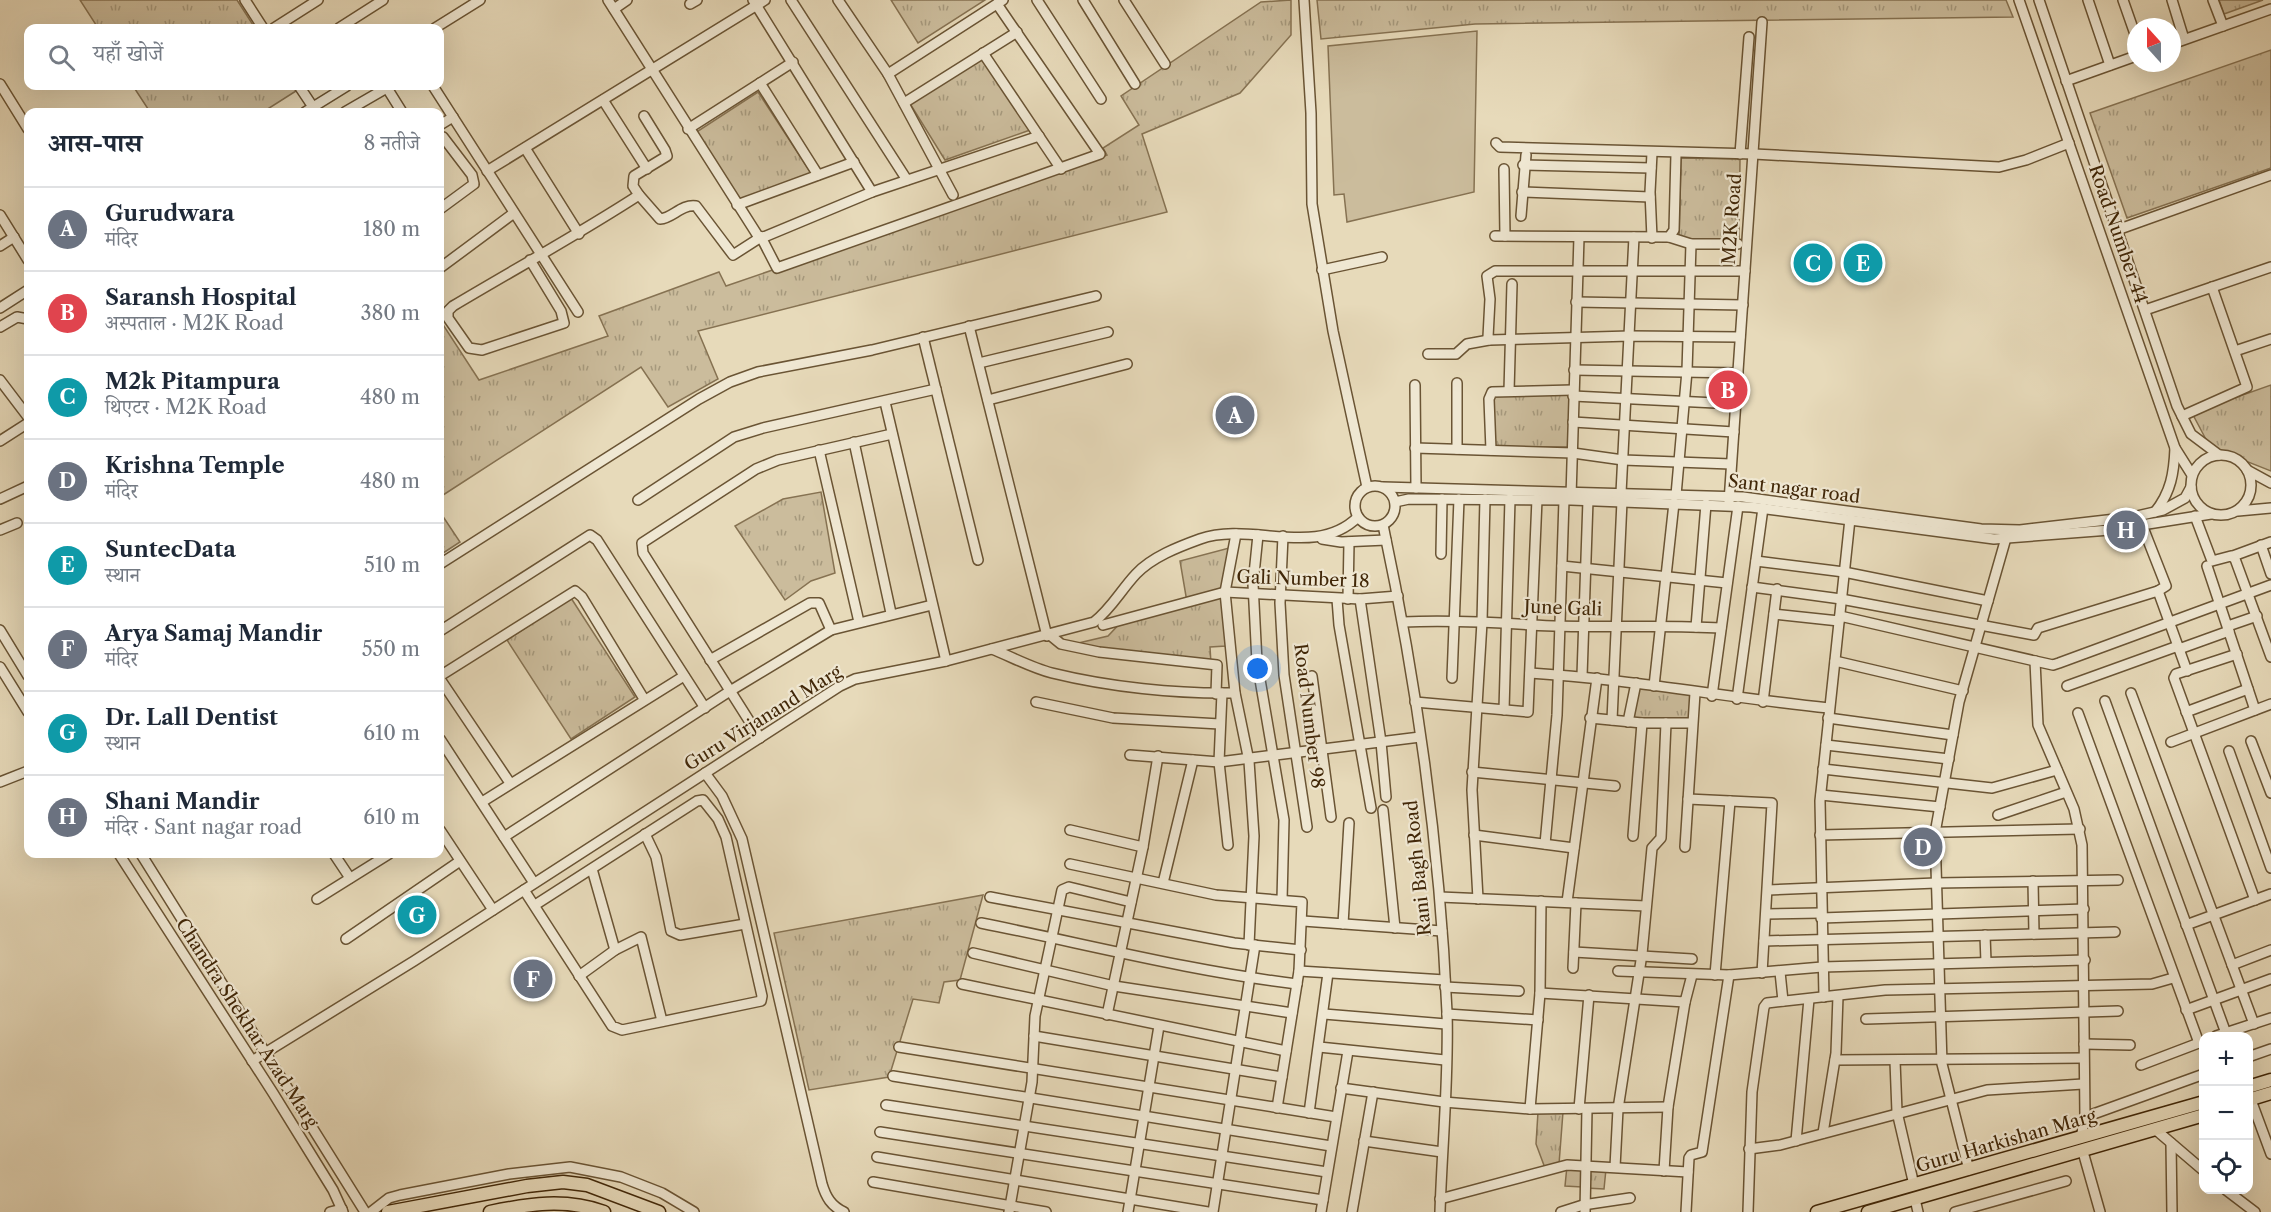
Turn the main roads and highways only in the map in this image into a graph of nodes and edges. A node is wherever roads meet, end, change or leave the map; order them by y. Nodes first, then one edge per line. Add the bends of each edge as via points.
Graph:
1 (2271, 1080) edge
2 (2253, 1093) edge
3 (2271, 1093) edge
4 (2253, 1095) edge
5 (2199, 1104) edge
6 (2199, 1117) edge
7 (2082, 1146) junction
8 (1916, 1206) edge
9 (388, 1212) edge
10 (490, 1212) edge
11 (604, 1212) edge
12 (659, 1212) edge
13 (1817, 1212) edge
14 (1868, 1212) edge

1 - 2 main road
3 - 4 main road
5 - 7 main road, Guru Harkishan Marg
6 - 7 main road, Guru Harkishan Marg
7 - 8 main road, Guru Harkishan Marg
7 - 13 main road, Guru Harkishan Marg via 2068,1142
8 - 14 main road, Guru Harkishan Marg
9 - 12 main road via 563,1182 587,1185
10 - 11 main road via 555,1202

